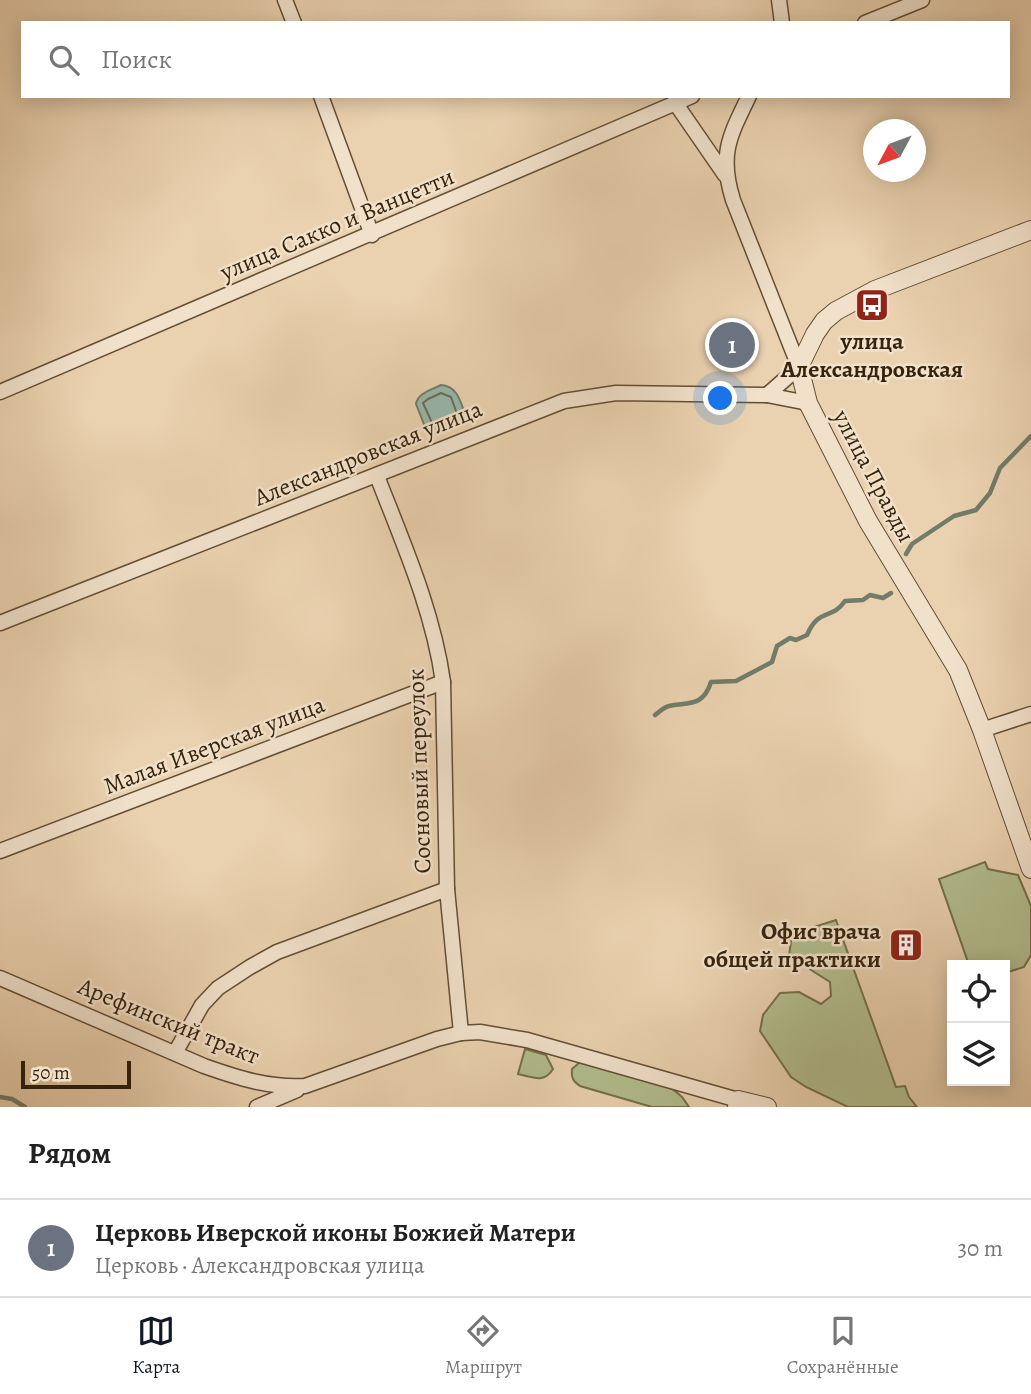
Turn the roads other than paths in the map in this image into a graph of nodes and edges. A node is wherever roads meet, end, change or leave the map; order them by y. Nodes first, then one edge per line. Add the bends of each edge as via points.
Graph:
1 (285, 0) edge
2 (779, 0) edge
3 (922, 0) edge
4 (292, 21) edge
5 (782, 21) edge
6 (870, 21) edge
7 (322, 98) edge
8 (688, 98) edge
9 (748, 98) edge
10 (676, 104) junction
11 (726, 177) junction
12 (1031, 230) edge
13 (372, 234) junction
14 (799, 367) junction
15 (0, 393) edge
16 (767, 395) junction
17 (808, 403) junction
18 (377, 476) junction
19 (0, 623) edge
20 (443, 682) junction
21 (1031, 714) edge
22 (982, 730) junction
23 (0, 851) edge
24 (1031, 869) edge
25 (447, 889) junction
26 (0, 978) edge
27 (461, 1033) junction
28 (175, 1053) junction
29 (305, 1086) junction
30 (737, 1104) edge
31 (257, 1107) edge
32 (277, 1107) edge
33 (767, 1107) edge

1 - 4 street
2 - 5 street
3 - 6 street
7 - 13 street
8 - 10 street, улица Сакко и Ванцетти
9 - 11 street, улица Правды via 733,129 725,158
10 - 11 street
10 - 13 street, улица Сакко и Ванцетти
11 - 14 street, улица Правды
12 - 14 street via 854,300 824,321
13 - 15 street, улица Сакко и Ванцетти
14 - 16 street
14 - 17 street, улица Правды
16 - 17 street, Александровская улица
16 - 18 street, Александровская улица via 616,393 564,401
17 - 22 street, улица Правды via 868,521 958,670
18 - 19 street, Александровская улица
18 - 20 street, Сосновый переулок via 418,581
20 - 23 street, Малая Иверская улица
20 - 25 street, Сосновый переулок
21 - 22 street
22 - 24 street, улица Правды
25 - 27 street, Сосновый переулок
25 - 28 street via 277,951 250,967 202,1005
26 - 28 street, Арефинский тракт
27 - 29 street, Арефинский тракт
27 - 30 street, Арефинский тракт via 527,1040
28 - 29 street, Арефинский тракт via 236,1077 283,1087
29 - 31 street
29 - 32 street
30 - 33 street, Арефинский тракт

